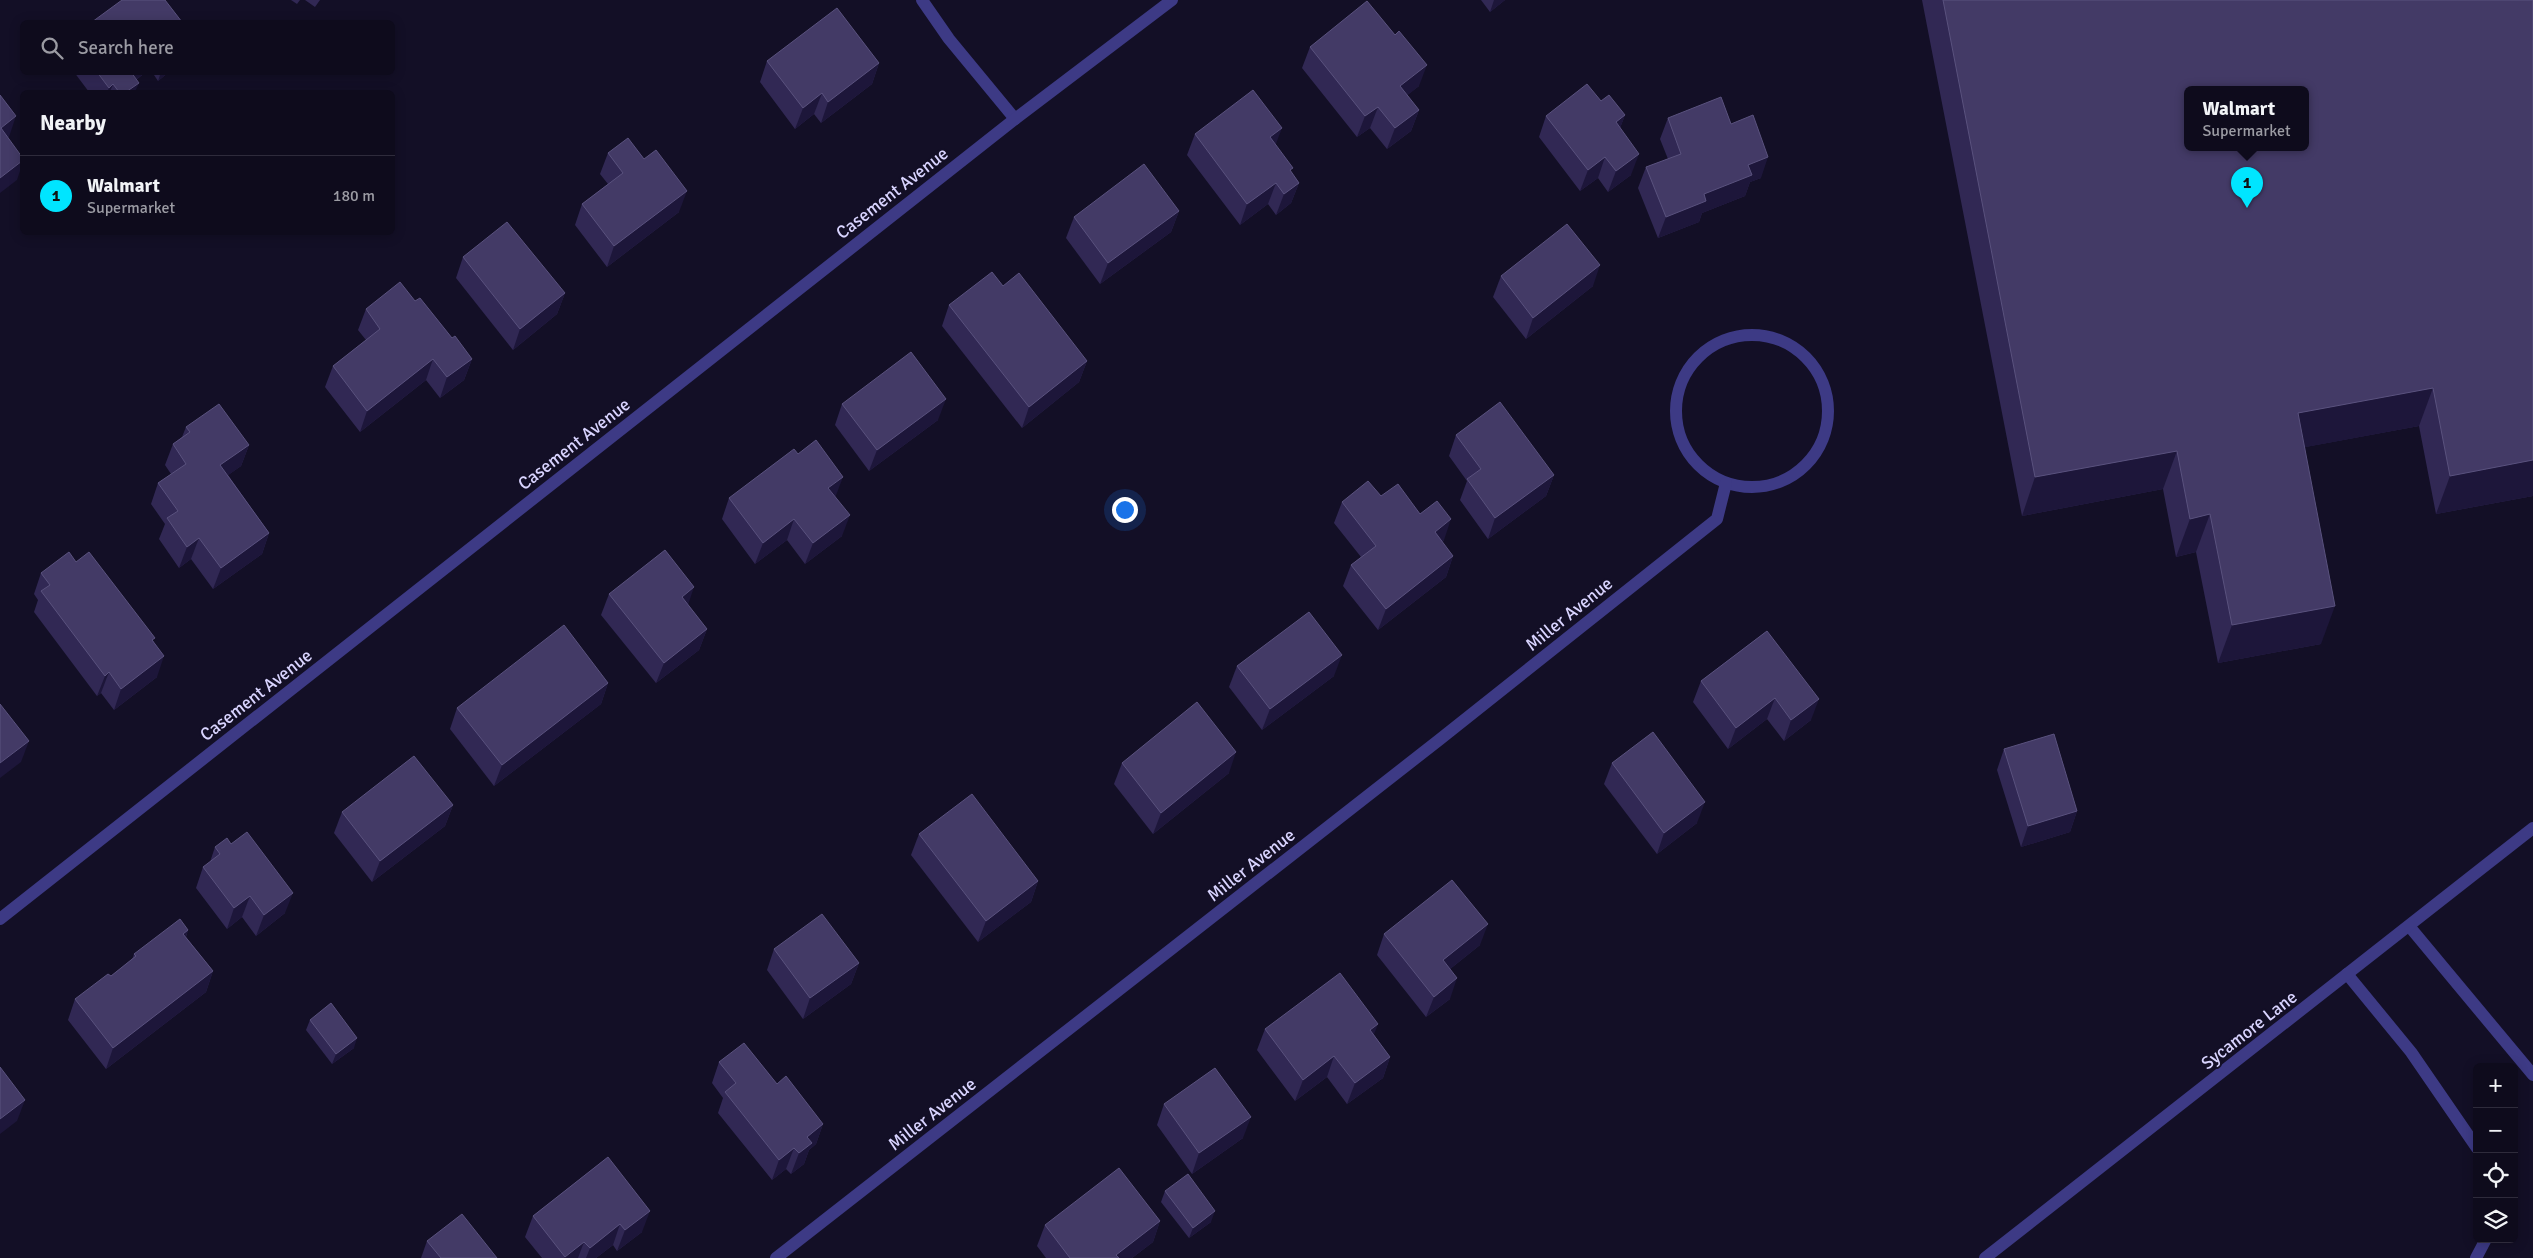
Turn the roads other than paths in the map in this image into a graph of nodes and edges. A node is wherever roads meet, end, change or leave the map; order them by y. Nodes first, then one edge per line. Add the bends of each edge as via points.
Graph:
1 (922, 0) edge
2 (1172, 0) edge
3 (1015, 119) junction
4 (1726, 483) junction
5 (2533, 828) edge
6 (0, 919) edge
7 (2409, 926) junction
8 (2347, 974) junction
9 (2533, 1075) edge
10 (2473, 1142) edge
11 (2484, 1243) edge
12 (776, 1258) edge
13 (1985, 1258) edge
14 (2476, 1258) edge

1 - 3 street via 948,39
2 - 3 street, Casement Avenue
3 - 6 street, Casement Avenue
4 - 4 street via 1760,488 1792,477 1817,453 1828,421 1825,386 1808,357 1779,338 1744,334 1712,345 1687,368 1676,401 1679,435 1696,465
4 - 12 street, Miller Avenue via 1718,519
5 - 7 street, Sycamore Lane
7 - 8 street, Sycamore Lane
7 - 9 street
8 - 10 street via 2411,1052
8 - 13 street, Sycamore Lane
11 - 14 street

